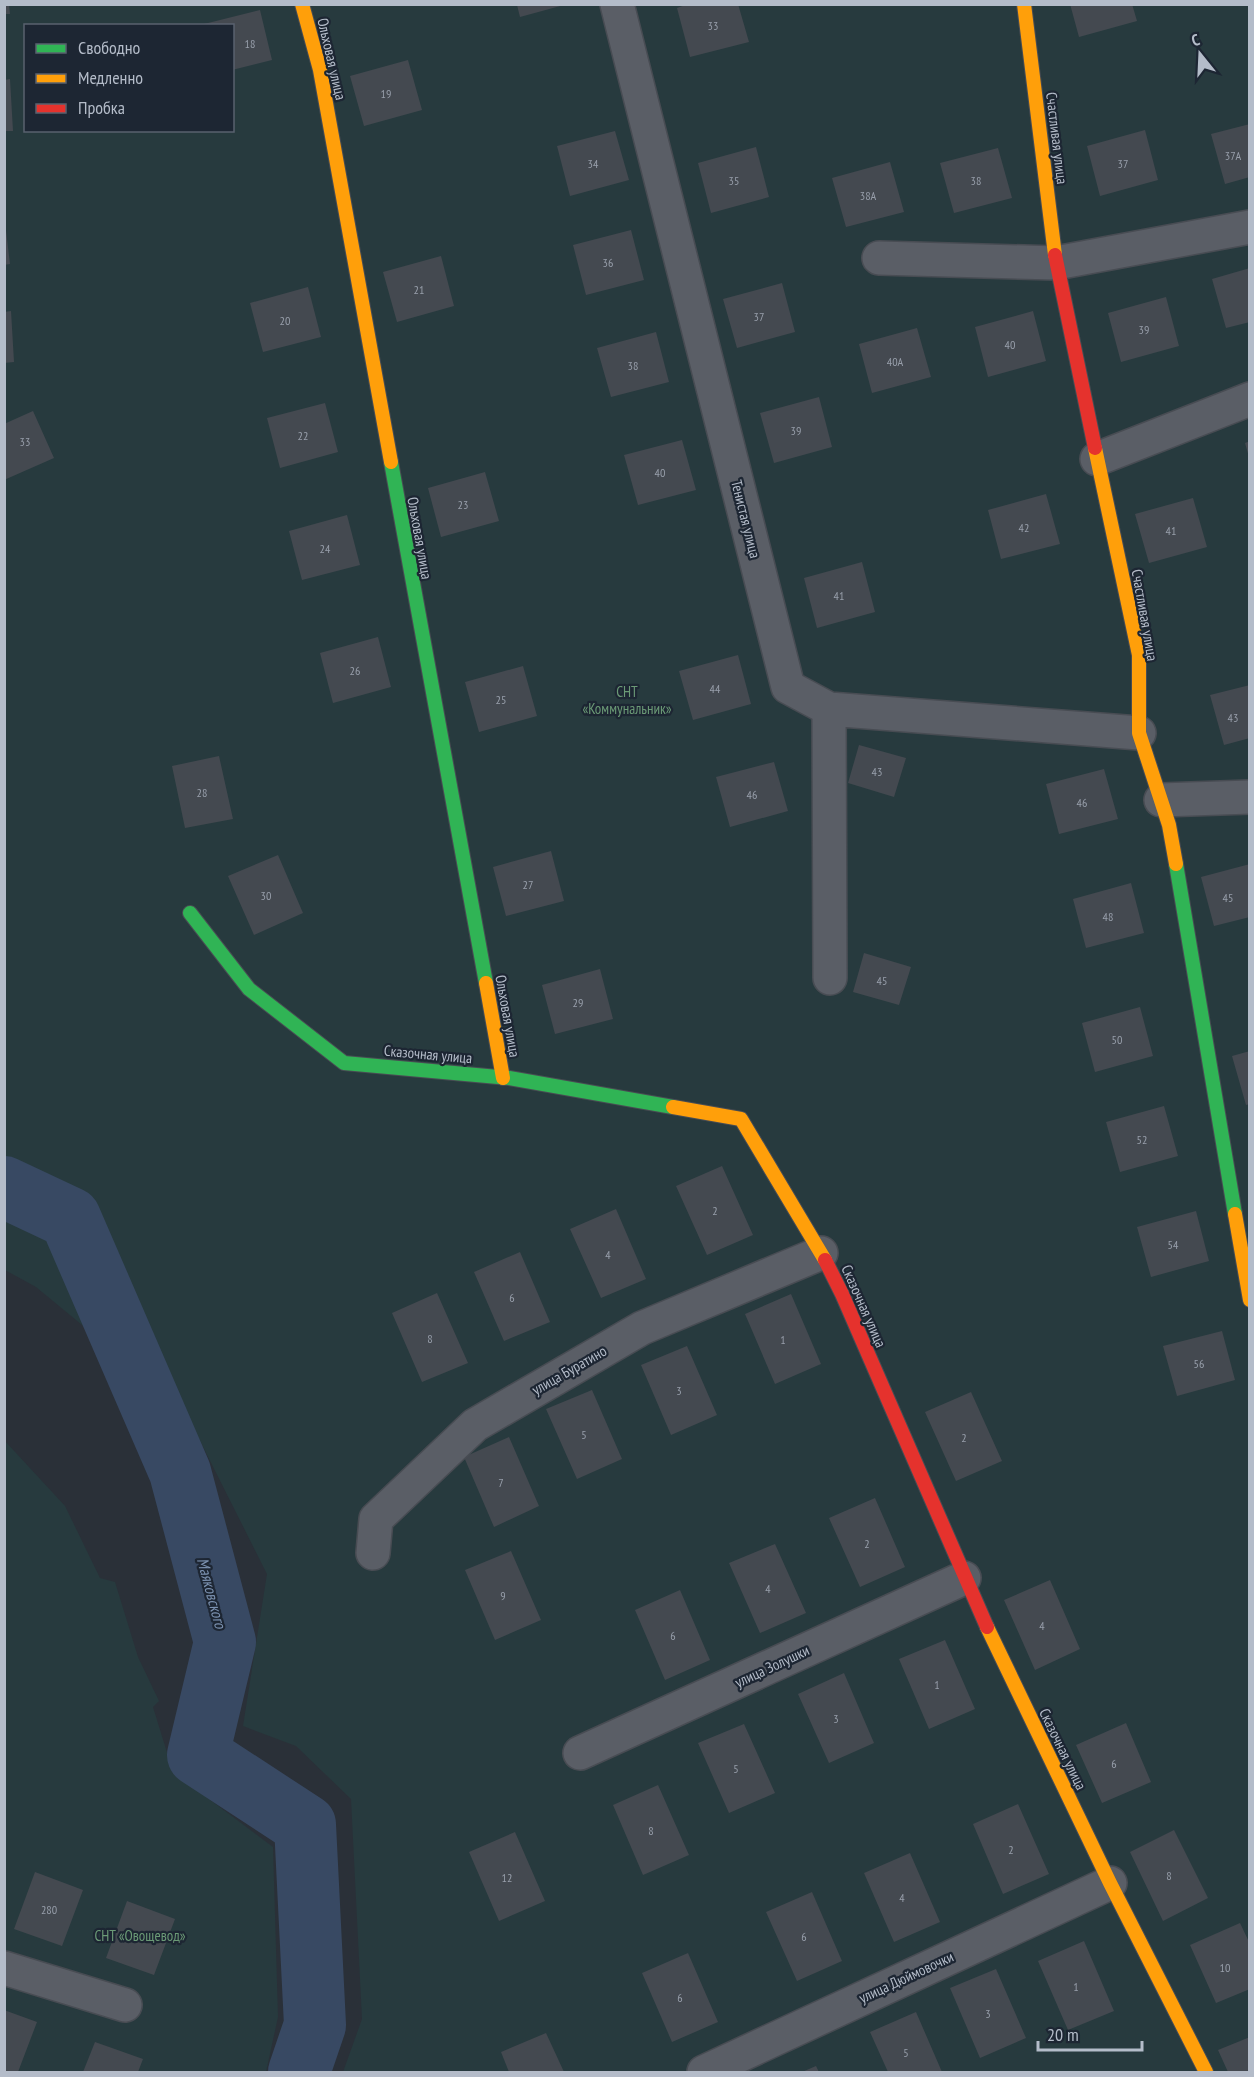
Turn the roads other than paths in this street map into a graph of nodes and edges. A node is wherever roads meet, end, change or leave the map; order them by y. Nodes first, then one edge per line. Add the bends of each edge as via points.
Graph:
1 (302, 4) edge
2 (617, 4) edge
3 (1024, 4) edge
4 (1250, 227) edge
5 (879, 258) dead end
6 (1056, 263) junction
7 (1250, 399) edge
8 (1097, 459) junction
9 (829, 709) junction
10 (1139, 733) junction
11 (1250, 797) edge
12 (1161, 800) junction
13 (190, 913) dead end
14 (830, 978) dead end
15 (503, 1078) junction
16 (1238, 1175) edge
17 (821, 1253) junction
18 (1250, 1300) edge
19 (373, 1552) dead end
20 (964, 1578) junction
21 (580, 1753) dead end
22 (1110, 1883) junction
23 (4, 1968) edge
24 (125, 2005) dead end
25 (704, 2073) edge
26 (1206, 2073) edge

1 - 15 street, Ольховая улица via 320,70
2 - 9 street, Тенистая улица via 788,687
3 - 6 street, Счастливая улица
4 - 6 street
5 - 6 street
6 - 8 street, Счастливая улица
7 - 8 street
8 - 10 street, Счастливая улица via 1139,655
9 - 10 street, Тенистая улица
9 - 14 street
10 - 12 street, Счастливая улица
11 - 12 street
12 - 16 street, Счастливая улица
13 - 15 street, Сказочная улица via 249,989 344,1063
15 - 17 street, Сказочная улица via 741,1119
16 - 18 street, Счастливая улица
17 - 19 street, улица Буратино via 642,1328 476,1425 376,1519
17 - 20 street, Сказочная улица
20 - 21 street, улица Золушки
20 - 22 street, Сказочная улица
22 - 25 street, улица Дюймовочки
22 - 26 street, Сказочная улица
23 - 24 street

